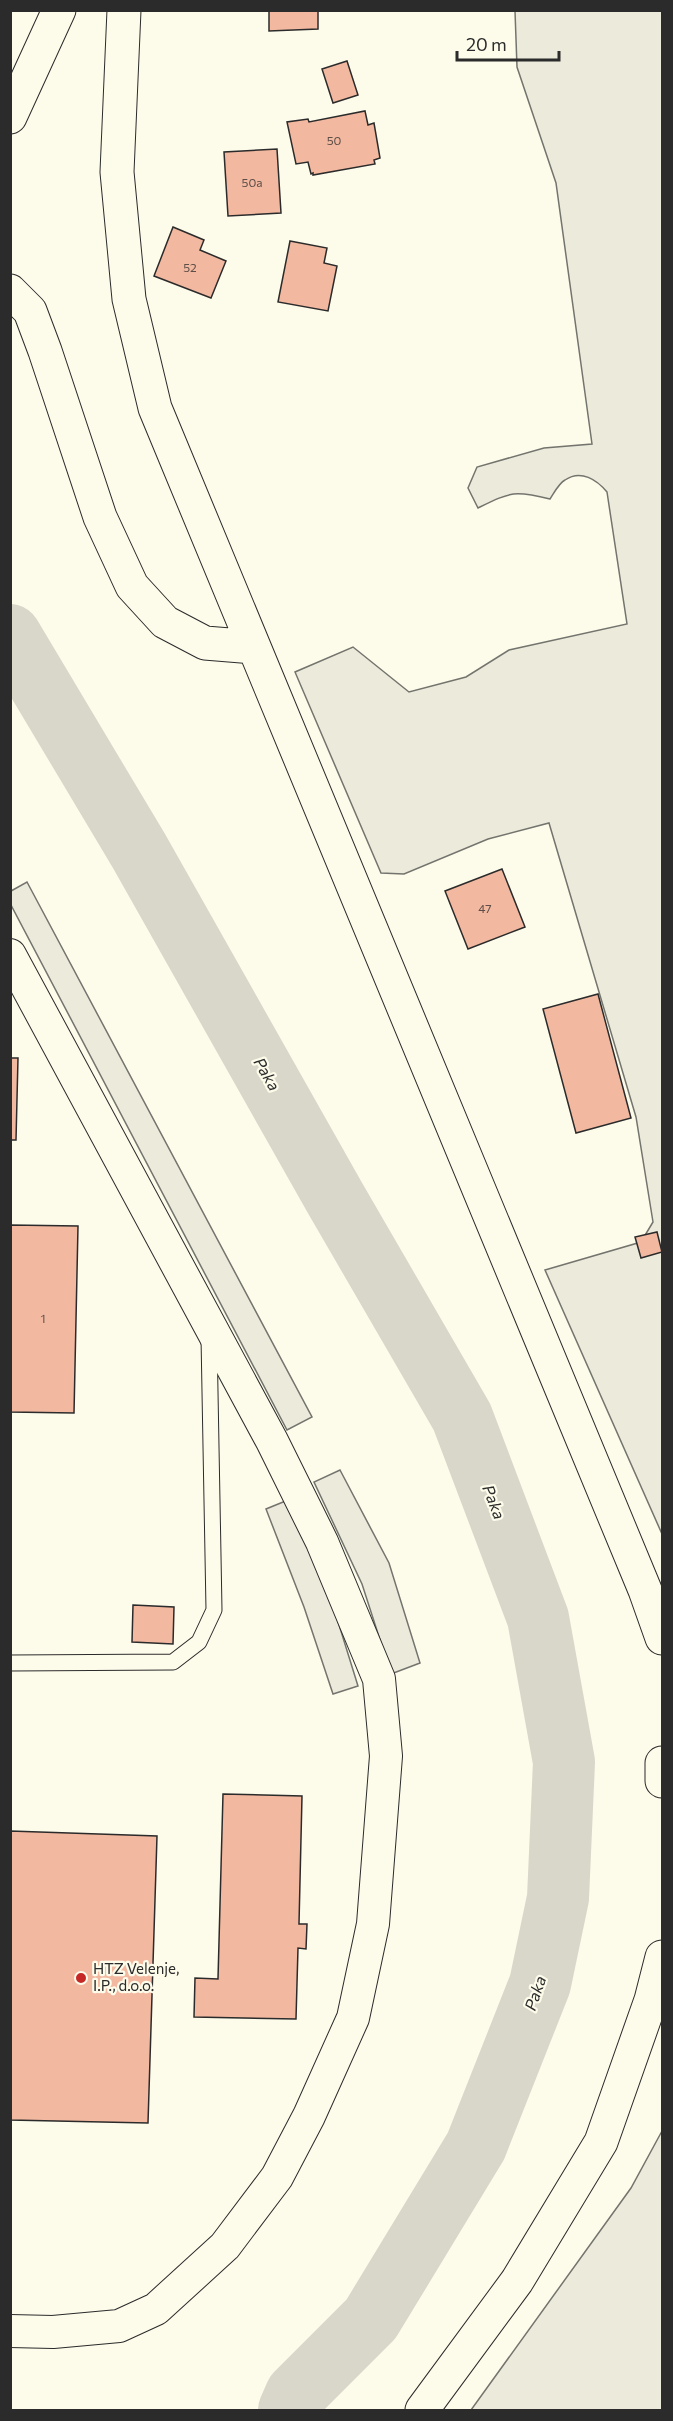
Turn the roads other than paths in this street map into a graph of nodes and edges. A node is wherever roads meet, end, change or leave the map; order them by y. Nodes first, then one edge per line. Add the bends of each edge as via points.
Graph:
1 (59, 10) edge
2 (124, 10) edge
3 (10, 117) edge
4 (10, 291) edge
5 (254, 647) junction
6 (10, 955) edge
7 (208, 1322) junction
8 (663, 1638) edge
9 (10, 1663) edge
10 (663, 1762) edge
11 (663, 1781) edge
12 (663, 1957) edge
13 (10, 2331) edge
14 (422, 2410) edge

1 - 3 main road
2 - 5 main road via 117,172 129,298 155,408
4 - 5 main road via 30,311 100,517 132,586 165,622 206,643
5 - 8 main road
6 - 7 street
7 - 9 lane via 214,1610 200,1642 173,1662
7 - 13 street via 322,1542 379,1679 386,1756 373,1924 353,2018 309,2116 277,2177 225,2246 156,2309 119,2326
10 - 11 main road
12 - 14 main road via 601,2142 517,2280

